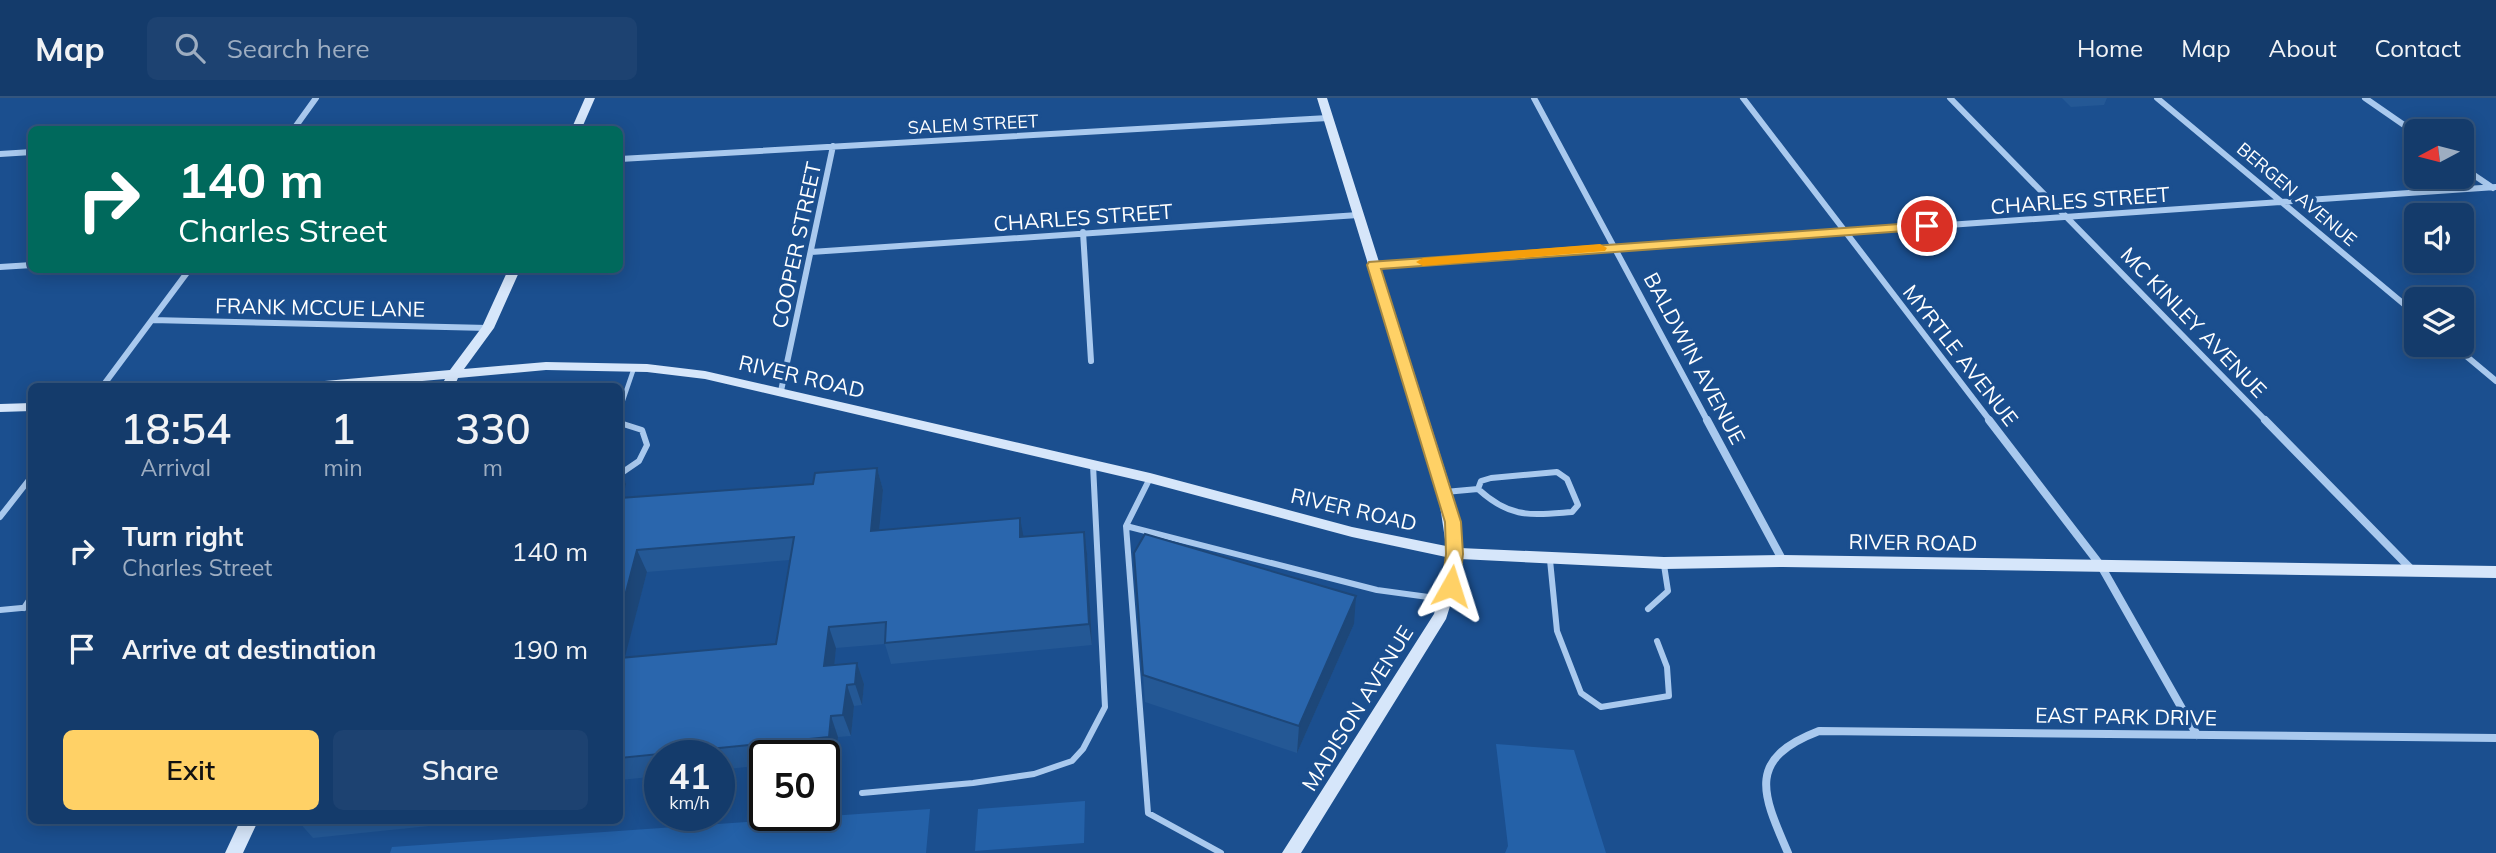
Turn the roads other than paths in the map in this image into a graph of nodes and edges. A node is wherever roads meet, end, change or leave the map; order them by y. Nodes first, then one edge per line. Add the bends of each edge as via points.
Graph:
1 (316, 98) edge
2 (590, 98) edge
3 (1322, 98) edge
4 (1534, 98) edge
5 (1743, 98) edge
6 (1950, 98) edge
7 (2157, 98) edge
8 (2365, 98) edge
9 (1328, 118) junction
10 (2404, 125) edge
11 (296, 126) edge
12 (578, 126) edge
13 (833, 146) junction
14 (28, 152) edge
15 (0, 154) edge
16 (623, 159) edge
17 (2474, 175) edge
18 (2495, 189) edge
19 (2281, 202) junction
20 (1358, 215) junction
21 (2066, 217) junction
22 (1083, 232) junction
23 (1844, 232) junction
24 (1616, 247) junction
25 (811, 252) junction
26 (28, 265) edge
27 (1373, 265) junction
28 (0, 267) edge
29 (187, 273) edge
30 (513, 273) edge
31 (2404, 304) edge
32 (152, 320) junction
33 (488, 328) junction
34 (2467, 357) edge
35 (1091, 361) dead end
36 (634, 368) junction
37 (450, 381) edge
38 (2496, 381) edge
39 (105, 383) edge
40 (401, 383) edge
41 (781, 391) junction
42 (623, 400) edge
43 (28, 407) edge
44 (0, 408) edge
45 (623, 424) edge
46 (1093, 465) junction
47 (623, 472) edge
48 (1150, 478) junction
49 (28, 480) edge
50 (28, 485) edge
51 (23, 486) junction
52 (1478, 489) junction
53 (1445, 492) junction
54 (0, 517) edge
55 (1126, 526) junction
56 (1455, 554) junction
57 (1550, 560) junction
58 (1783, 561) junction
59 (1664, 563) junction
60 (2101, 566) junction
61 (2414, 571) junction
62 (2496, 572) edge
63 (1447, 600) junction
64 (28, 602) edge
65 (24, 608) junction
66 (28, 608) edge
67 (1648, 609) dead end
68 (0, 610) edge
69 (1657, 640) dead end
70 (2197, 734) junction
71 (2496, 738) edge
72 (862, 793) dead end
73 (248, 824) edge
74 (234, 853) edge
75 (1221, 853) edge
76 (1291, 853) edge
77 (1787, 853) edge

1 - 11 street
2 - 12 main road
3 - 9 main road, MADISON AVENUE
4 - 24 street, BALDWIN AVENUE
5 - 23 street, MYRTLE AVENUE
6 - 21 street, MC KINLEY AVENUE
7 - 19 street, BERGEN AVENUE
8 - 10 street
9 - 13 street, SALEM STREET
9 - 20 main road, MADISON AVENUE
13 - 16 street, SALEM STREET
13 - 25 street, COOPER STREET
14 - 15 street
17 - 18 street
18 - 19 street, CHARLES STREET
19 - 21 street, CHARLES STREET
19 - 31 street, BERGEN AVENUE
20 - 22 street, CHARLES STREET
20 - 27 main road, MADISON AVENUE
21 - 23 street, CHARLES STREET
21 - 61 street, MC KINLEY AVENUE
22 - 25 street, CHARLES STREET
22 - 35 street
23 - 24 street, CHARLES STREET
23 - 60 street, MYRTLE AVENUE
24 - 27 street, CHARLES STREET
24 - 58 street, BALDWIN AVENUE
25 - 41 street, COOPER STREET
26 - 28 street
27 - 53 main road, MADISON AVENUE
29 - 32 street
30 - 33 main road
32 - 33 street, FRANK MCCUE LANE
32 - 39 street
33 - 37 main road
34 - 38 street
36 - 37 main road, RIVER ROAD via 545,366
36 - 41 main road, RIVER ROAD via 705,375
36 - 42 lane
37 - 40 main road, RIVER ROAD
41 - 46 main road, RIVER ROAD
43 - 44 main road
45 - 47 lane via 639,428 649,443 637,463
46 - 48 main road, RIVER ROAD
46 - 72 lane via 1105,707 1090,743 1071,762 1041,774
48 - 55 lane
48 - 56 main road, RIVER ROAD via 1352,532
49 - 51 lane
50 - 51 lane
51 - 54 lane
52 - 52 lane via 1481,481 1491,478 1558,472 1567,479 1578,505 1572,512 1514,514 1497,508
52 - 53 lane
53 - 56 main road, MADISON AVENUE
55 - 63 lane via 1377,590
55 - 75 lane via 1147,813
56 - 57 main road, RIVER ROAD
56 - 63 main road, MADISON AVENUE
57 - 59 main road, RIVER ROAD
57 - 69 lane via 1557,631 1581,693 1601,707 1669,695 1667,667
58 - 59 main road, RIVER ROAD
58 - 60 main road, RIVER ROAD
59 - 67 lane via 1668,591
60 - 61 main road, RIVER ROAD
60 - 70 street, MYRTLE AVENUE
61 - 62 main road, RIVER ROAD
63 - 76 main road, MADISON AVENUE
64 - 65 lane
65 - 66 lane
65 - 68 lane
70 - 71 street, EAST PARK DRIVE
70 - 77 street, EAST PARK DRIVE via 1819,731 1798,737 1780,749 1769,765 1765,783 1767,805
73 - 74 main road

